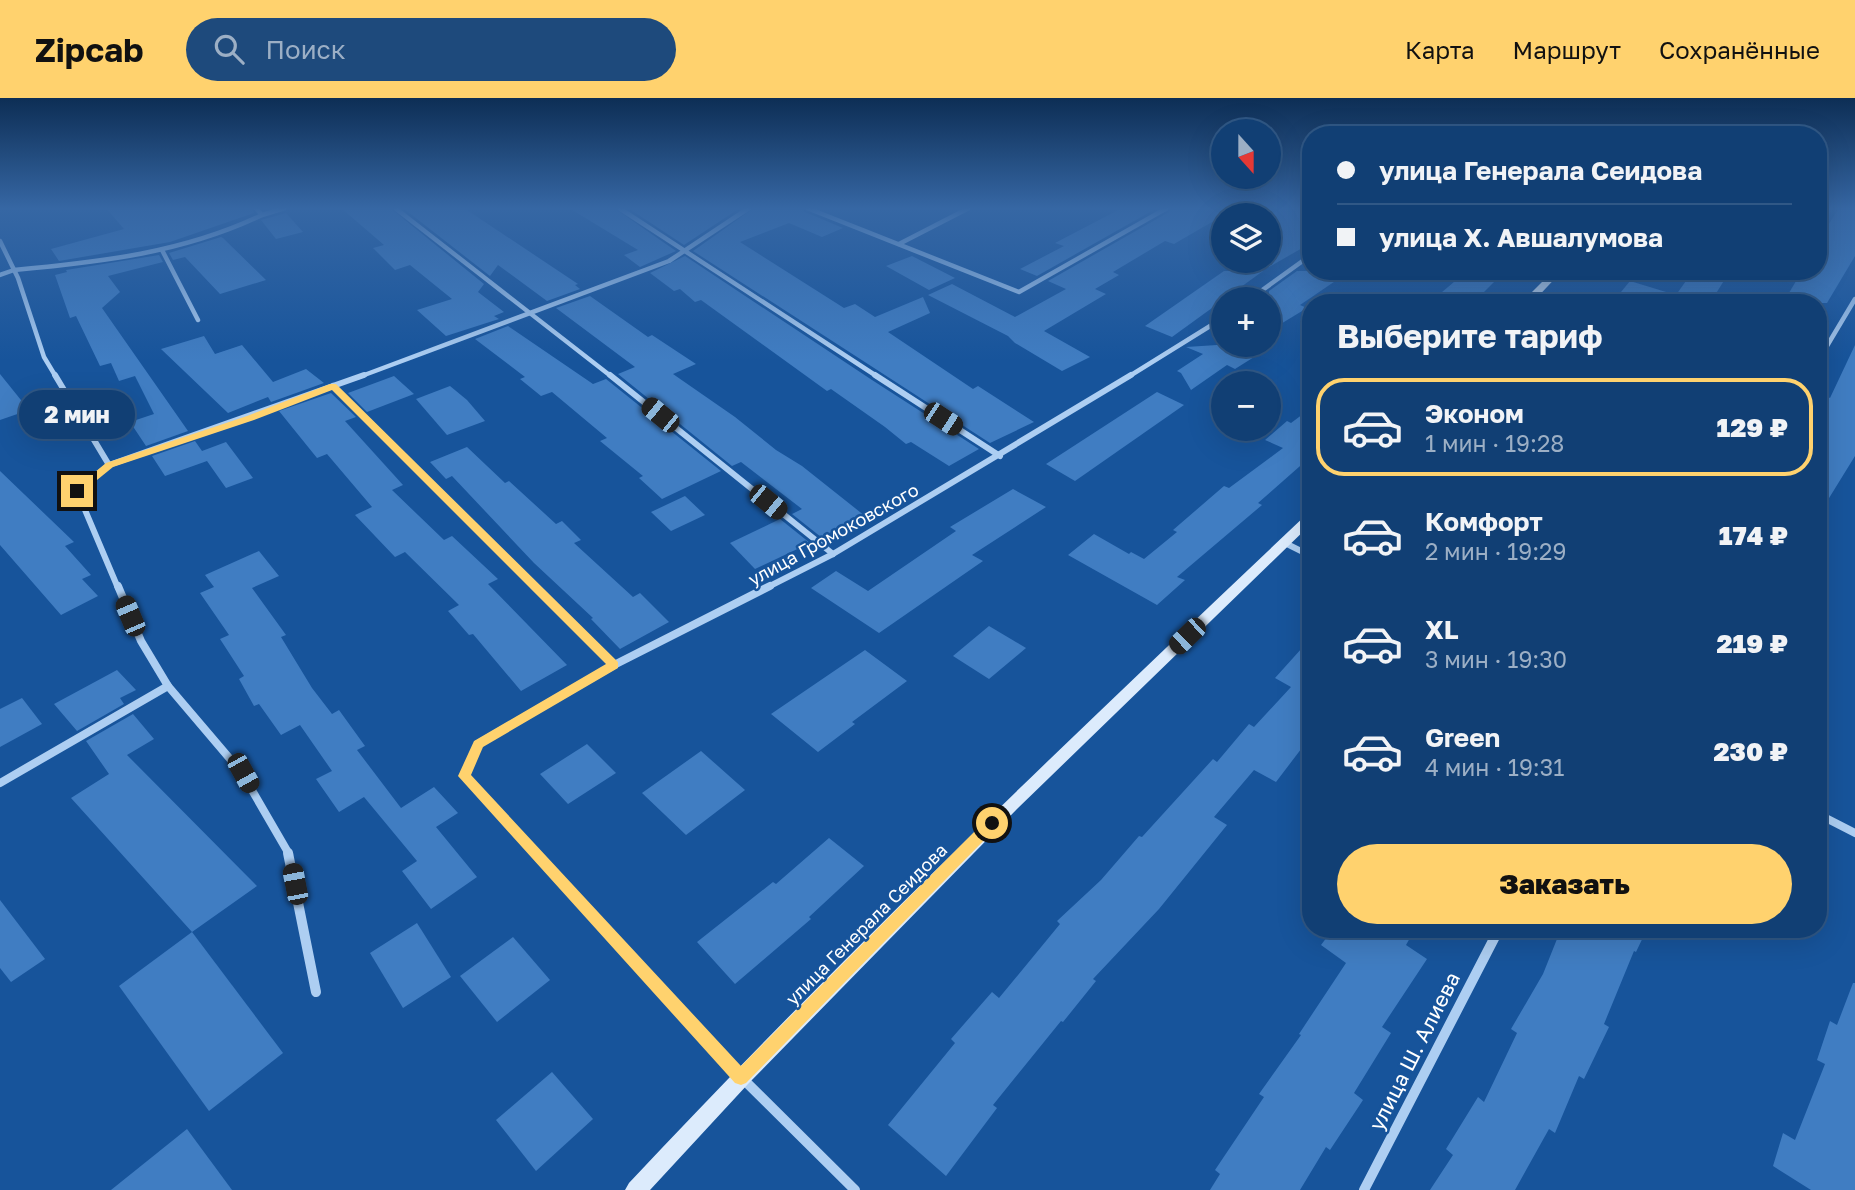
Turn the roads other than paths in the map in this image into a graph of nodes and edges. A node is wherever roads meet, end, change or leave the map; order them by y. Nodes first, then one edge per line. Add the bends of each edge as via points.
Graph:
1 (9, 259) edge
2 (96, 259) edge
3 (167, 259) edge
4 (462, 259) edge
5 (673, 259) edge
6 (698, 259) edge
7 (936, 259) edge
8 (1077, 259) edge
9 (1302, 261) edge
10 (14, 270) junction
11 (0, 275) edge
12 (1549, 280) edge
13 (1267, 287) edge
14 (1535, 294) edge
15 (1855, 299) edge
16 (530, 311) junction
17 (198, 320) dead end
18 (1211, 325) edge
19 (1827, 346) edge
20 (333, 386) junction
21 (1000, 456) junction
22 (109, 465) junction
23 (1302, 526) edge
24 (1285, 542) junction
25 (1302, 551) edge
26 (833, 554) junction
27 (614, 665) junction
28 (168, 686) junction
29 (0, 783) edge
30 (1827, 818) edge
31 (1855, 832) edge
32 (1494, 938) edge
33 (316, 992) dead end
34 (741, 1077) junction
35 (636, 1190) edge
36 (855, 1190) edge
37 (1364, 1190) edge

1 - 10 street
2 - 10 street
3 - 17 street
4 - 16 street
5 - 16 street
6 - 21 street
7 - 8 street via 1019,292
9 - 13 street
10 - 11 street
10 - 22 street via 44,357
12 - 14 street
15 - 19 street
16 - 20 street
16 - 26 street
18 - 21 street, улица Громоковского
20 - 22 street
20 - 27 street
21 - 26 street, улица Громоковского
22 - 28 street via 77,491 141,641
23 - 24 street, улица Генерала Сеидова
24 - 25 street
24 - 34 street, улица Генерала Сеидова via 1012,804
26 - 27 street, улица Громоковского
27 - 34 street, улица Громоковского via 478,744 465,776
28 - 29 street
28 - 33 street via 243,773 290,857
30 - 31 street
32 - 37 street, улица Ш. Алиева
34 - 35 street, улица Генерала Сеидова
34 - 36 street

